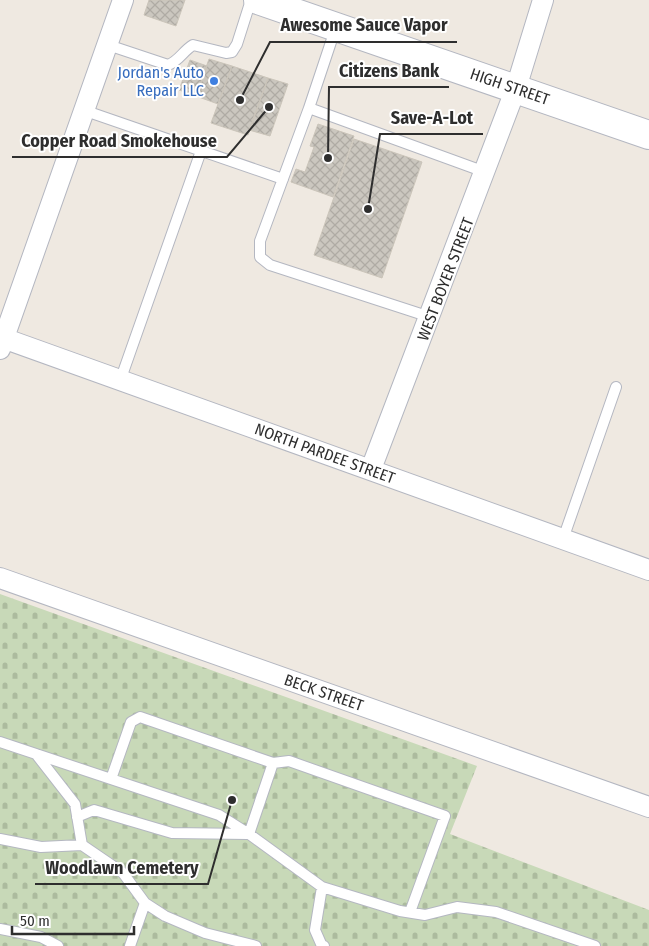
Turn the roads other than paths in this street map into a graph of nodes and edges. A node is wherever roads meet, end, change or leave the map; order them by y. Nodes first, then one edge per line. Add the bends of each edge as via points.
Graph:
1 (123, 0) edge
2 (251, 0) edge
3 (258, 0) edge
4 (543, 0) edge
5 (336, 26) junction
6 (108, 45) junction
7 (516, 88) junction
8 (308, 108) junction
9 (83, 110) junction
10 (649, 135) edge
11 (200, 151) junction
12 (485, 172) junction
13 (282, 179) junction
14 (430, 317) junction
15 (1, 342) edge
16 (120, 380) junction
17 (616, 387) dead end
18 (371, 469) junction
19 (563, 540) junction
20 (649, 570) edge
21 (0, 578) edge
22 (0, 742) edge
23 (36, 754) junction
24 (273, 763) junction
25 (111, 779) junction
26 (649, 807) edge
27 (77, 817) junction
28 (249, 834) junction
29 (0, 839) edge
30 (82, 844) junction
31 (322, 887) junction
32 (145, 903) junction
33 (410, 912) junction
34 (0, 929) edge
35 (58, 946) edge
36 (130, 946) edge
37 (256, 946) edge
38 (322, 946) edge
39 (595, 946) edge

1 - 6 street
2 - 6 lane via 232,52 193,45 177,62 168,65
3 - 5 main road, HIGH STREET
4 - 7 street, WEST BOYER STREET
5 - 7 main road, HIGH STREET
5 - 8 lane
6 - 9 street
7 - 10 main road, HIGH STREET
7 - 12 street, WEST BOYER STREET
8 - 12 lane
8 - 13 lane
9 - 11 lane
9 - 15 street
11 - 13 lane
11 - 16 lane
12 - 14 street, WEST BOYER STREET
13 - 14 lane via 260,241 260,257 270,266
14 - 18 street, WEST BOYER STREET
15 - 16 street, NORTH PARDEE STREET
16 - 18 street, NORTH PARDEE STREET
17 - 19 lane
18 - 19 street, NORTH PARDEE STREET
19 - 20 street, NORTH PARDEE STREET
21 - 26 street, BECK STREET
22 - 23 lane
23 - 25 lane
23 - 27 lane via 75,804
24 - 25 lane via 140,717 131,722
24 - 28 lane
24 - 33 lane via 289,761 445,816
25 - 28 lane via 219,815
27 - 28 lane via 94,810 172,832
27 - 30 lane
28 - 31 lane
29 - 30 lane via 40,847
30 - 32 lane via 123,873
31 - 33 lane
31 - 38 lane via 315,930
32 - 36 lane
32 - 37 lane via 165,916 205,932
33 - 39 lane via 425,915 456,908 496,912
34 - 35 lane via 41,937

